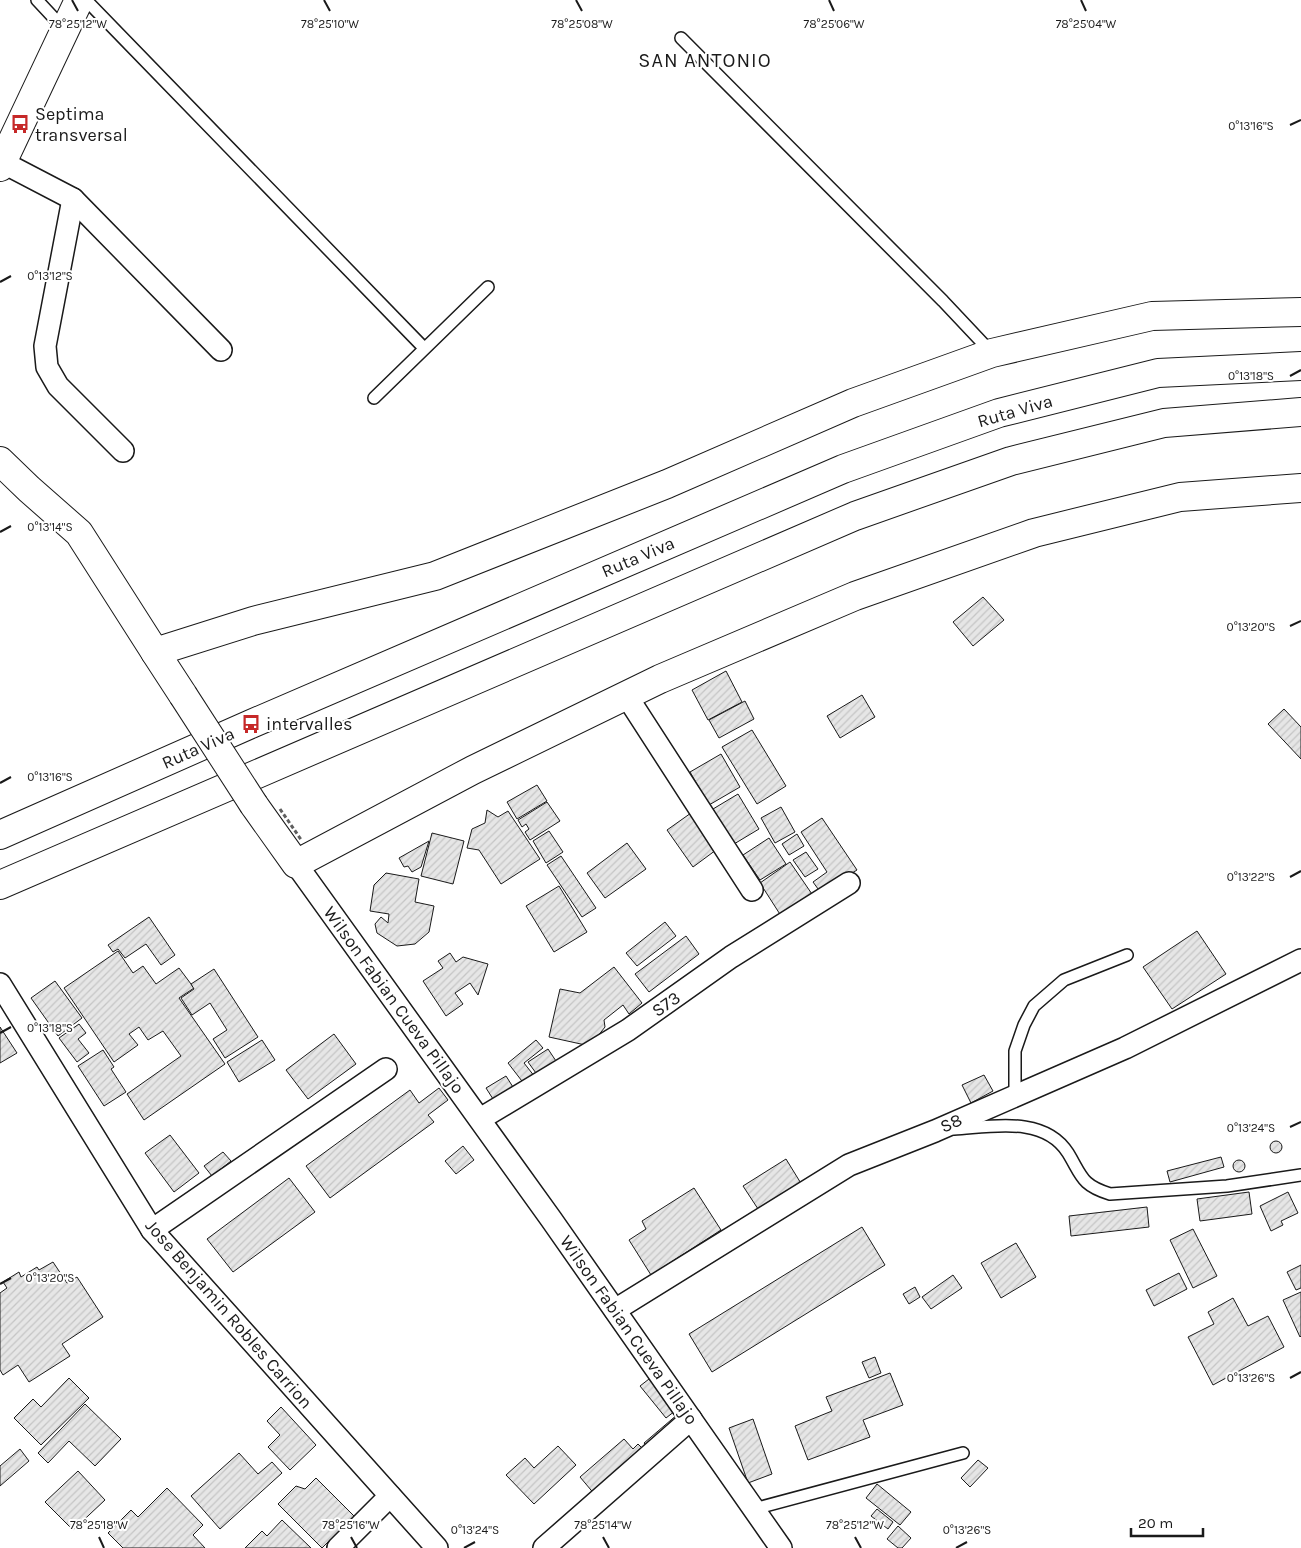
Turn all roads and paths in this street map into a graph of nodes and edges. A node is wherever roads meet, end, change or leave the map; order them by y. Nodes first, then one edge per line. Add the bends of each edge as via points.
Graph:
1 (37, 0) edge
2 (79, 0) edge
3 (86, 0) edge
4 (65, 30) junction
5 (680, 38) dead end
6 (1, 165) edge
7 (73, 199) junction
8 (488, 287) dead end
9 (1301, 312) edge
10 (424, 348) junction
11 (221, 350) dead end
12 (992, 353) junction
13 (1301, 366) edge
14 (374, 398) dead end
15 (1301, 412) edge
16 (123, 451) dead end
17 (0, 461) edge
18 (1301, 488) edge
19 (155, 652) junction
20 (626, 695) junction
21 (0, 835) edge
22 (296, 864) junction
23 (849, 883) dead end
24 (0, 885) edge
25 (752, 890) dead end
26 (1127, 955) dead end
27 (1301, 960) edge
28 (0, 984) edge
29 (386, 1069) dead end
30 (1015, 1095) junction
31 (480, 1119) junction
32 (935, 1131) junction
33 (1301, 1175) edge
34 (152, 1230) junction
35 (615, 1310) junction
36 (691, 1419) junction
37 (962, 1454) dead end
38 (390, 1496) junction
39 (754, 1509) junction
40 (338, 1548) edge
41 (438, 1548) edge
42 (544, 1548) edge
43 (781, 1548) edge

1 - 4 lane
2 - 4 main road
3 - 10 lane
4 - 6 main road
5 - 12 lane
6 - 7 street
7 - 11 street
7 - 16 street via 45,346 46,368 58,386
8 - 10 lane
9 - 12 main road via 1152,316
10 - 14 lane
12 - 19 main road via 853,403 667,484 435,576 253,621
13 - 21 main road, Ruta Viva via 1158,373 999,413 861,462
15 - 24 main road via 1164,423 1011,461 855,516
17 - 19 main road, Wilson Fabian Cueva Pillajo via 79,533
18 - 20 main road via 1180,497 1034,534 855,596 684,667
19 - 22 main road, Wilson Fabian Cueva Pillajo, bridge
20 - 22 main road via 473,770
20 - 25 street
22 - 31 street, Wilson Fabian Cueva Pillajo
23 - 31 street, S73 via 732,957 628,1030
26 - 30 lane via 1064,980 1034,1006 1015,1051
27 - 30 street, S8 via 1126,1048
28 - 34 street, Jose Benjamin Robles Carrion
29 - 34 street
30 - 32 street, S8
31 - 35 street, Wilson Fabian Cueva Pillajo
32 - 33 lane via 1013,1125 1034,1128 1056,1139 1094,1189 1110,1194 1227,1186
32 - 35 street, S8 via 849,1165
34 - 38 street, Jose Benjamin Robles Carrion
35 - 36 street, Wilson Fabian Cueva Pillajo
36 - 39 street, Wilson Fabian Cueva Pillajo
36 - 42 street
37 - 39 lane
38 - 40 street
38 - 41 street, Jose Benjamin Robles Carrion
39 - 43 street, Wilson Fabian Cueva Pillajo

